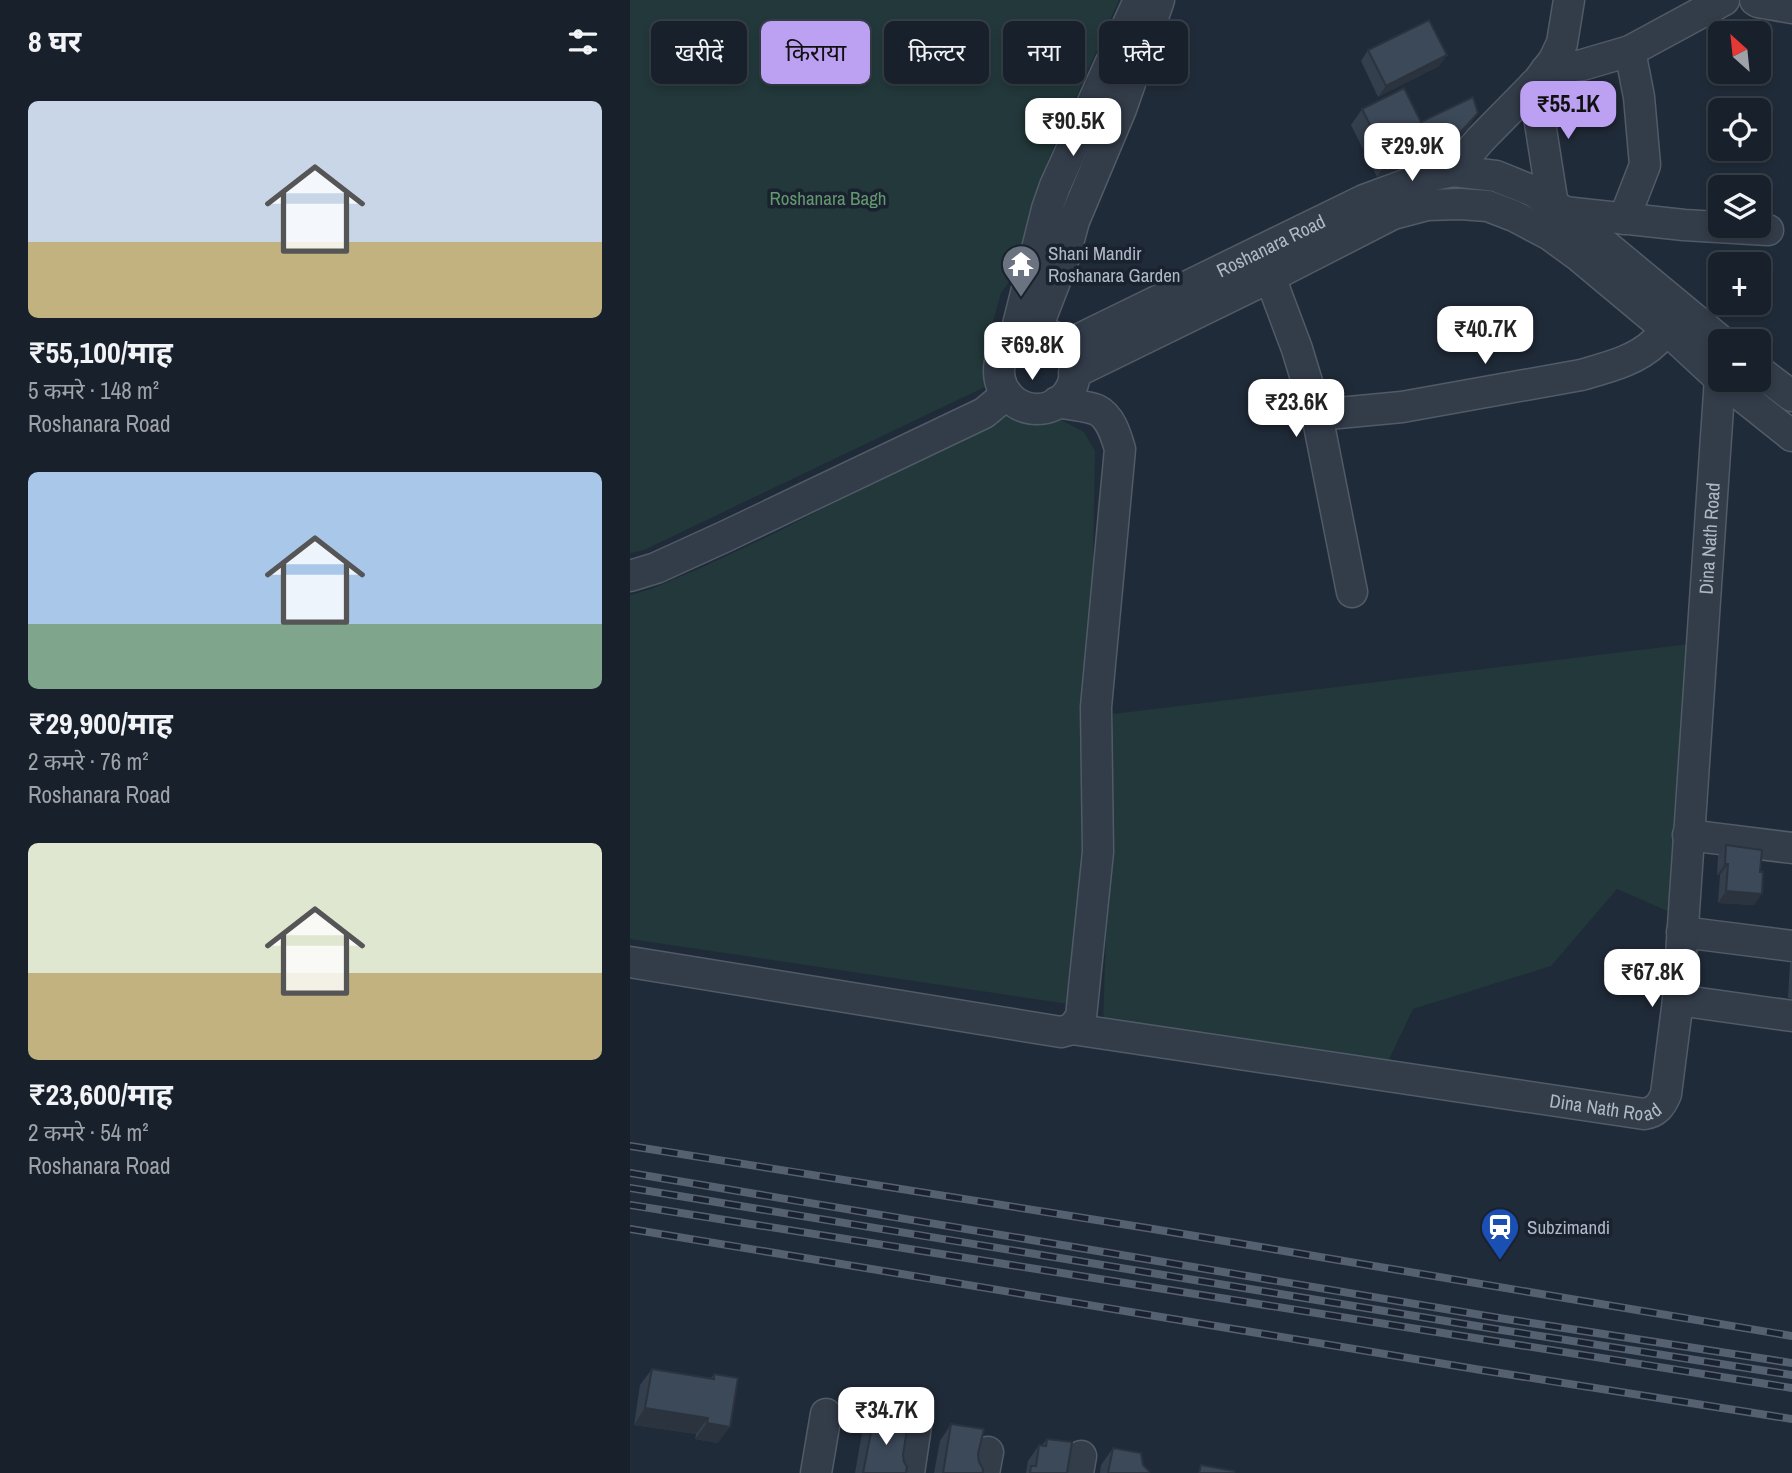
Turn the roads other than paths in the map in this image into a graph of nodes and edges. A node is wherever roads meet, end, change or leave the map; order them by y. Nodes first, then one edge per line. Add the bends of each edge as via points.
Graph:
1 (1139, 0) edge
2 (1159, 0) edge
3 (1569, 0) edge
4 (1724, 0) edge
5 (1755, 0) edge
6 (1792, 8) edge
7 (1630, 51) junction
8 (1540, 78) junction
9 (1453, 171) junction
10 (1559, 209) junction
11 (1624, 219) junction
12 (1708, 226) edge
13 (1270, 277) junction
14 (1665, 328) junction
15 (1708, 330) edge
16 (1024, 337) junction
17 (1070, 359) junction
18 (1708, 368) edge
19 (1771, 380) edge
20 (1719, 392) edge
21 (1736, 392) edge
22 (1007, 394) junction
23 (1792, 396) edge
24 (1057, 402) junction
25 (1317, 415) junction
26 (1792, 436) edge
27 (630, 576) edge
28 (1352, 592) dead end
29 (1688, 835) junction
30 (1792, 848) edge
31 (1682, 932) junction
32 (1792, 946) edge
33 (630, 962) edge
34 (1678, 1000) junction
35 (1792, 1016) edge
36 (1072, 1029) junction
37 (826, 1414) dead end
38 (916, 1426) dead end
39 (816, 1473) edge
40 (909, 1473) edge

1 - 16 street via 1046,209
2 - 16 street via 1064,258
3 - 8 street via 1562,43
4 - 7 street
5 - 6 street
7 - 8 street
7 - 11 street via 1645,165
8 - 9 street
8 - 10 street
9 - 10 street, Roshanara Road via 1496,176 1533,191
9 - 17 street, Roshanara Road via 1364,200
10 - 11 street
10 - 15 street, Roshanara Road
11 - 12 street
13 - 14 street, Roshanara Road via 1393,214 1427,205 1488,206 1550,235
13 - 17 street, Roshanara Road
13 - 25 street
14 - 18 street, Roshanara Road
14 - 25 street via 1638,354 1608,368 1402,407
16 - 17 street via 1052,336
16 - 22 street via 1002,356 1000,381
17 - 24 street via 1073,380
19 - 23 street
20 - 29 street, Dina Nath Road
21 - 26 street, Roshanara Road
22 - 24 street via 1027,407
22 - 27 street via 972,419 713,542
24 - 36 street via 1098,410 1111,424 1119,449 1096,707 1098,852 1080,1017
25 - 28 street
29 - 30 street
29 - 31 street, Dina Nath Road
31 - 32 street
31 - 34 street, Dina Nath Road
33 - 36 street via 1061,1032
34 - 35 street
34 - 36 street, Dina Nath Road via 1666,1094 1653,1112 1644,1114
37 - 39 street
38 - 40 street

